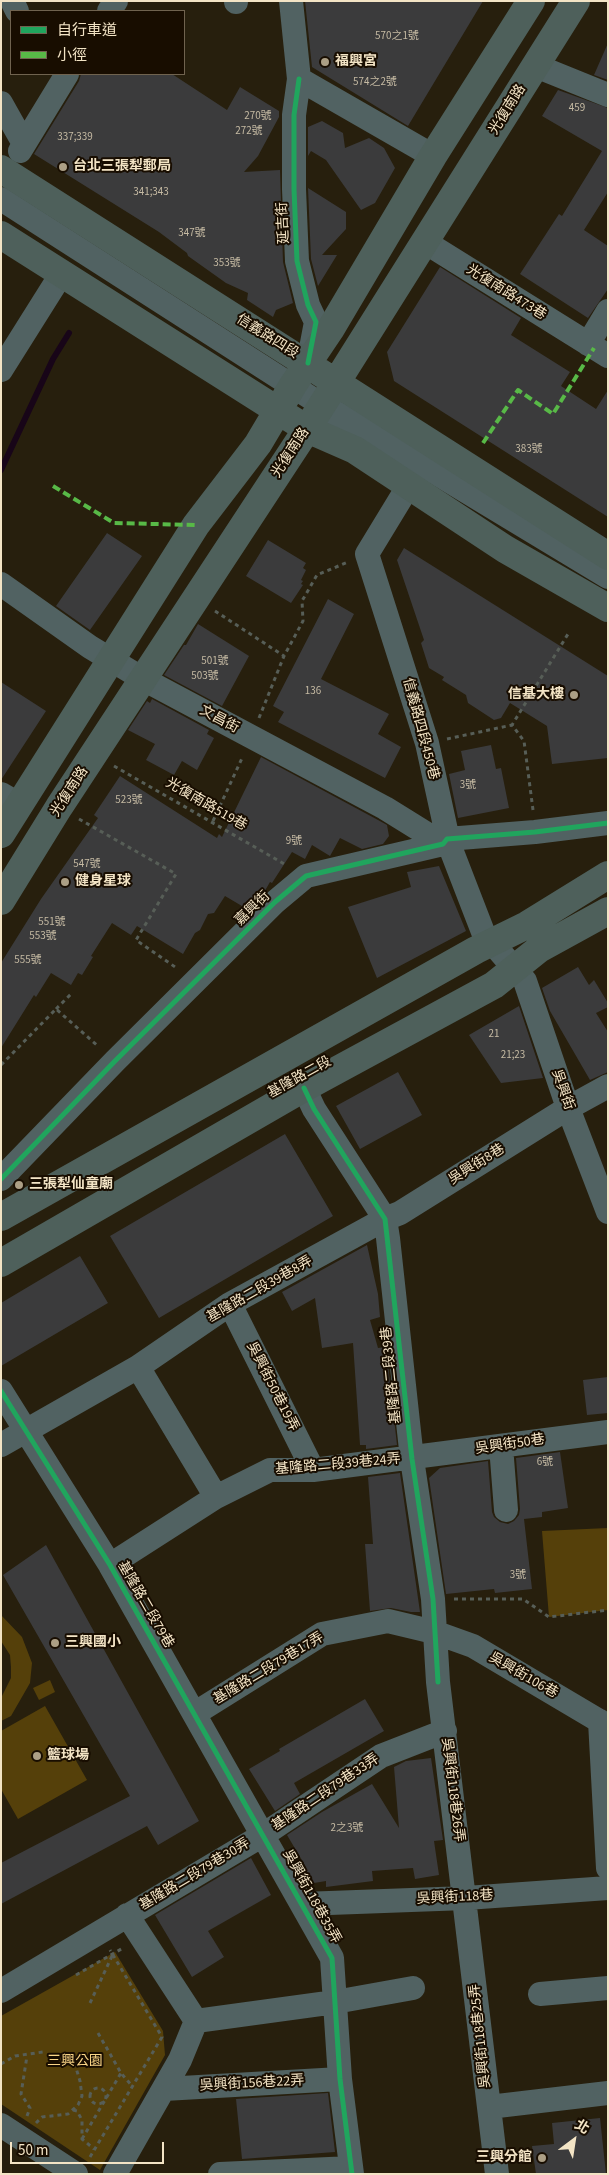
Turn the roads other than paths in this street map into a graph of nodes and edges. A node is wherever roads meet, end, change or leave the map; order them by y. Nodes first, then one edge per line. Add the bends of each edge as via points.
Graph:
1 (291, 1) edge
2 (576, 1) edge
3 (527, 2) edge
4 (536, 66) junction
5 (58, 79) edge
6 (299, 79) junction
7 (608, 95) edge
8 (1, 103) edge
9 (15, 154) edge
10 (433, 156) junction
11 (1, 199) edge
12 (1, 235) edge
13 (425, 242) junction
14 (62, 273) junction
15 (608, 311) edge
16 (588, 344) junction
17 (608, 356) edge
18 (1, 370) edge
19 (300, 374) junction
20 (337, 382) junction
21 (322, 404) junction
22 (278, 410) junction
23 (307, 429) junction
24 (355, 450) junction
25 (409, 485) junction
26 (608, 556) edge
27 (608, 577) edge
28 (1, 584) edge
29 (608, 608) edge
30 (111, 659) junction
31 (143, 679) junction
32 (10, 800) edge
33 (608, 823) edge
34 (1, 834) edge
35 (445, 841) junction
36 (608, 875) edge
37 (1, 901) edge
38 (608, 911) edge
39 (492, 942) junction
40 (515, 969) junction
41 (608, 1086) edge
42 (304, 1088) junction
43 (568, 1108) junction
44 (1, 1180) edge
45 (608, 1212) edge
46 (1, 1218) edge
47 (385, 1219) junction
48 (1, 1263) edge
49 (230, 1304) junction
50 (138, 1367) junction
51 (1, 1391) edge
52 (26, 1430) junction
53 (608, 1432) edge
54 (1, 1445) edge
55 (501, 1446) junction
56 (412, 1459) junction
57 (314, 1470) junction
58 (216, 1497) junction
59 (506, 1510) dead end
60 (110, 1566) junction
61 (434, 1632) junction
62 (438, 1682) joint
63 (194, 1714) junction
64 (604, 1723) edge
65 (445, 1731) junction
66 (263, 1835) junction
67 (608, 1868) edge
68 (608, 1888) edge
69 (466, 1898) junction
70 (302, 1904) junction
71 (127, 1916) junction
72 (413, 1988) dead end
73 (608, 1988) edge
74 (1, 1991) edge
75 (540, 1994) dead end
76 (335, 2002) junction
77 (196, 2021) junction
78 (340, 2079) junction
79 (164, 2089) junction
80 (608, 2093) edge
81 (489, 2106) junction
82 (10, 2118) edge
83 (79, 2163) edge
84 (351, 2171) edge
85 (115, 2174) edge
86 (220, 2174) edge
87 (497, 2174) edge

1 - 6 street, 延吉街
2 - 4 main road, 光復南路
3 - 10 main road
4 - 7 street
4 - 13 main road, 光復南路
5 - 9 street
6 - 10 street
6 - 19 street, 延吉街 via 294,115 297,261 308,305 316,322
8 - 9 street
9 - 19 main road, 信義路四段
10 - 19 main road via 330,330
11 - 19 street, 信義路四段
12 - 14 main road, 信義路四段
13 - 16 street, 光復南路473巷
13 - 20 main road, 光復南路
14 - 18 street
14 - 22 main road, 信義路四段
15 - 16 street
16 - 17 street, 光復南路473巷
19 - 20 main road, 信義路四段
19 - 21 street, 信義路四段
19 - 22 main road
20 - 21 main road, 光復南路
20 - 26 main road, 信義路四段
21 - 23 main road, 光復南路
21 - 24 street, 信義路四段
21 - 27 street
22 - 23 main road, 信義路四段
22 - 30 main road via 258,444 196,525
23 - 24 main road, 信義路四段
23 - 31 main road, 光復南路
24 - 25 main road, 信義路四段
25 - 29 main road, 信義路四段 via 505,549
25 - 35 street, 信義路四段450巷 via 367,554 426,743
28 - 30 street, 文昌街
30 - 31 street, 文昌街
30 - 32 main road
31 - 35 street, 文昌街
31 - 37 main road, 光復南路
32 - 34 main road
33 - 35 street, 嘉興街
35 - 39 street, 信義路四段450巷 via 483,932
35 - 44 street, 嘉興街 via 306,876 275,902 114,1061
36 - 39 main road, 基隆路二段 via 527,925
38 - 40 main road, 基隆路二段 via 540,949
39 - 40 street, 信義路四段450巷
39 - 46 main road, 基隆路二段
40 - 42 main road, 基隆路二段 via 494,985
40 - 43 street, 吳興街 via 525,981
41 - 43 street, 吳興街8巷
42 - 47 street, 基隆路二段39巷 via 314,1109
42 - 48 main road, 基隆路二段
43 - 45 street, 吳興街
43 - 47 street, 吳興街8巷
47 - 49 street, 基隆路二段39巷8弄
47 - 56 street, 基隆路二段39巷
49 - 50 street, 基隆路二段39巷8弄
49 - 57 street, 吳興街50巷19弄
50 - 52 street, 基隆路二段39巷8弄
50 - 58 street
51 - 52 street, 基隆路二段79巷
52 - 54 street, 基隆路二段39巷8弄
52 - 60 street, 基隆路二段79巷
53 - 55 street, 吳興街50巷
55 - 56 street, 吳興街50巷
55 - 59 street
56 - 57 street, 基隆路二段39巷24弄
56 - 61 street, 基隆路二段39巷 via 433,1599
57 - 58 street, 基隆路二段39巷24弄 via 270,1470
58 - 60 street, 基隆路二段39巷24弄
60 - 63 street, 基隆路二段79巷
61 - 62 street, 基隆路二段39巷
61 - 63 street, 基隆路二段79巷17弄 via 388,1621 322,1634
61 - 64 street, 吳興街106巷 via 473,1646
62 - 65 street, 吳興街118巷26弄
63 - 66 street, 基隆路二段79巷
64 - 67 street
65 - 66 street, 基隆路二段79巷33弄 via 381,1756
65 - 69 street, 吳興街118巷26弄
66 - 70 street, 吳興街118巷35弄
66 - 71 street, 基隆路二段79巷30弄
68 - 69 street, 吳興街118巷
69 - 70 street, 吳興街118巷
69 - 81 street, 吳興街118巷25弄
70 - 76 street, 吳興街118巷35弄 via 332,1958
71 - 74 street, 基隆路二段79巷30弄
71 - 77 street, 基隆路二段79巷30弄
72 - 76 street
73 - 75 street
76 - 77 street
76 - 78 street
77 - 79 street
78 - 79 street, 吳興街156巷22弄
78 - 84 street
79 - 85 street
80 - 81 street
81 - 87 street, 吳興街118巷25弄
82 - 83 street
84 - 86 street

